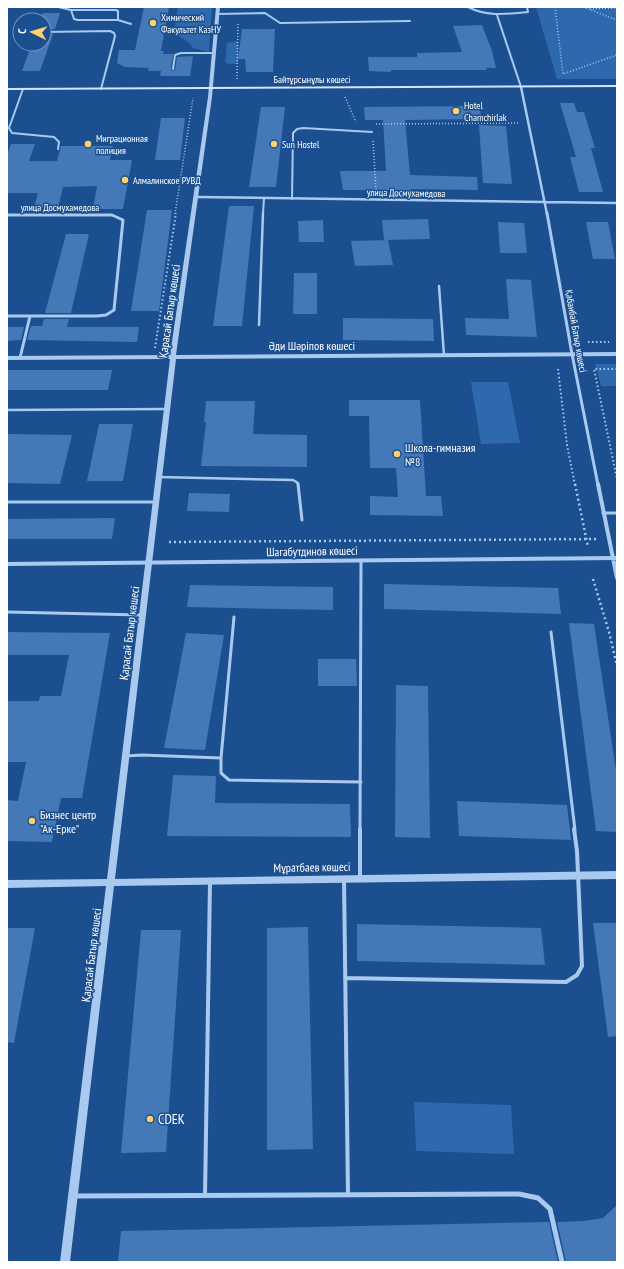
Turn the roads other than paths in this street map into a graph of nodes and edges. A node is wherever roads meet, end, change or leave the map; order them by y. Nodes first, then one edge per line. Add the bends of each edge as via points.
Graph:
1 (58, 7) edge
2 (218, 7) edge
3 (468, 7) edge
4 (527, 7) edge
5 (71, 10) junction
6 (217, 14) junction
7 (498, 15) junction
8 (118, 20) junction
9 (410, 21) dead end
10 (131, 24) dead end
11 (52, 32) edge
12 (214, 53) junction
13 (173, 69) dead end
14 (617, 86) edge
15 (521, 87) junction
16 (211, 88) junction
17 (7, 89) edge
18 (23, 89) junction
19 (101, 89) junction
20 (7, 122) edge
21 (11, 122) junction
22 (372, 132) road end
23 (58, 149) dead end
24 (196, 197) junction
25 (264, 198) junction
26 (292, 199) junction
27 (545, 203) junction
28 (617, 203) edge
29 (7, 215) edge
30 (439, 286) dead end
31 (7, 316) edge
32 (30, 316) junction
33 (259, 325) dead end
34 (572, 354) junction
35 (617, 354) edge
36 (444, 355) junction
37 (173, 357) junction
38 (7, 358) edge
39 (20, 358) junction
40 (167, 409) junction
41 (7, 410) edge
42 (159, 477) junction
43 (7, 502) edge
44 (156, 502) junction
45 (603, 513) junction
46 (617, 514) edge
47 (302, 520) dead end
48 (612, 558) junction
49 (617, 558) edge
50 (361, 560) junction
51 (149, 562) junction
52 (7, 564) edge
53 (617, 578) edge
54 (7, 612) edge
55 (142, 616) junction
56 (234, 617) dead end
57 (551, 632) dead end
58 (126, 756) junction
59 (221, 758) junction
60 (361, 782) junction
61 (617, 875) edge
62 (578, 876) junction
63 (344, 879) junction
64 (360, 879) junction
65 (210, 881) junction
66 (111, 882) junction
67 (7, 884) edge
68 (345, 978) junction
69 (348, 1195) junction
70 (73, 1196) junction
71 (204, 1196) junction
72 (65, 1262) edge
73 (562, 1262) edge

1 - 5 lane
2 - 6 street, Қарасай Батыр көшесі
3 - 7 lane
4 - 7 lane via 528,12
5 - 8 lane via 74,19 78,20
5 - 8 lane via 116,10
6 - 9 lane via 265,13 280,23
6 - 12 street, Қарасай Батыр көшесі
7 - 15 lane
8 - 10 lane
11 - 19 lane via 114,33
12 - 13 lane via 174,54
12 - 16 street, Қарасай Батыр көшесі
14 - 15 main road, Байтұрсынұлы көшесі
15 - 16 main road, Байтұрсынұлы көшесі
15 - 27 street, Қабанбай Батыр көшесі
16 - 19 main road, Байтұрсынұлы көшесі
16 - 24 street, Қарасай Батыр көшесі
17 - 18 main road, Байтұрсынұлы көшесі
18 - 19 main road, Байтұрсынұлы көшесі
18 - 21 lane
20 - 21 lane
21 - 23 lane via 9,128 12,133 54,137 59,142
22 - 26 lane via 297,129 293,133
24 - 25 street, улица Досмухамедова
24 - 37 street, Қарасай Батыр көшесі
25 - 26 street, улица Досмухамедова
25 - 33 lane
26 - 27 street, улица Досмухамедова
27 - 28 street, улица Досмухамедова
27 - 34 street, Қабанбай Батыр көшесі
29 - 32 street, улица Досмухамедова via 112,215 123,220 114,310 106,315 97,316
30 - 36 lane
31 - 32 street
32 - 39 street
34 - 35 street, Әди Шәріпов көшесі
34 - 36 street, Әди Шәріпов көшесі
34 - 45 street, Қабанбай Батыр көшесі
36 - 37 street, Әди Шәріпов көшесі
37 - 39 street, Әди Шәріпов көшесі
37 - 40 street, Қарасай Батыр көшесі
38 - 39 street, Әди Шәріпов көшесі
40 - 41 lane
40 - 42 street, Қарасай Батыр көшесі
42 - 44 street, Қарасай Батыр көшесі
42 - 47 lane via 293,480 298,482
43 - 44 lane
44 - 51 street, Қарасай Батыр көшесі
45 - 46 lane
45 - 48 street, Қабанбай Батыр көшесі
48 - 49 street, Шагабутдинов көшесі
48 - 50 street, Шагабутдинов көшесі
48 - 53 street, Қабанбай Батыр көшесі
50 - 51 street, Шагабутдинов көшесі
50 - 60 lane
51 - 52 street, Шагабутдинов көшесі
51 - 55 street, Қарасай Батыр көшесі
54 - 55 lane
55 - 58 street, Қарасай Батыр көшесі
56 - 59 lane
57 - 62 lane
58 - 59 lane
58 - 66 street, Қарасай Батыр көшесі
59 - 60 lane via 222,773 229,780
60 - 64 lane
61 - 62 street, Мұратбаев көшесі
62 - 64 street, Мұратбаев көшесі
62 - 68 lane via 582,966 577,975 566,982
63 - 64 street, Мұратбаев көшесі
63 - 65 street, Мұратбаев көшесі
63 - 68 lane
65 - 66 street, Мұратбаев көшесі
65 - 71 lane
66 - 67 street, Мұратбаев көшесі
66 - 70 street, Қарасай Батыр көшесі
68 - 69 lane
69 - 71 street
69 - 73 street via 519,1194 538,1198 550,1209
70 - 71 street
70 - 72 street, Қарасай Батыр көшесі

